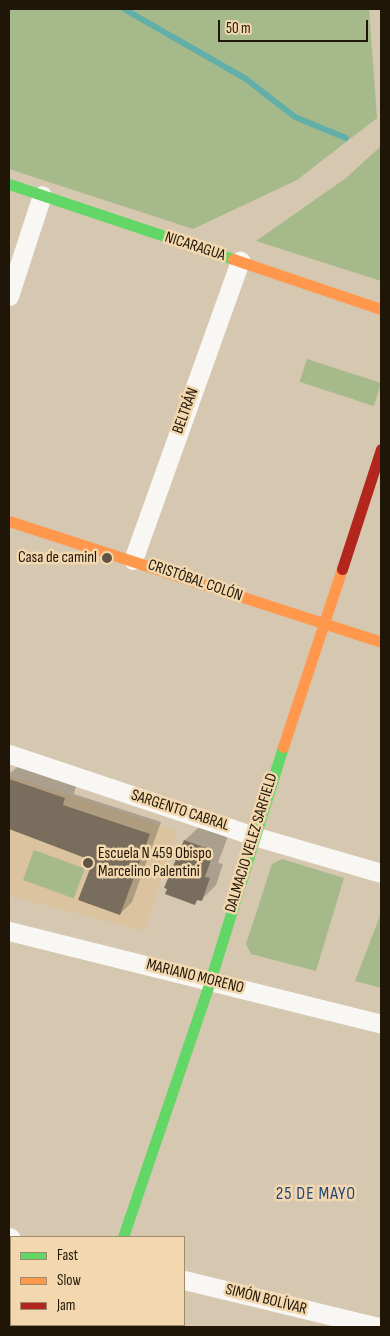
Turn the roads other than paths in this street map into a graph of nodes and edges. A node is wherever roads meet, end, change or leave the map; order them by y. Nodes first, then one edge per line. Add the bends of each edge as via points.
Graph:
1 (9, 184) edge
2 (42, 195) junction
3 (240, 261) junction
4 (9, 296) edge
5 (381, 309) edge
6 (381, 449) edge
7 (9, 521) edge
8 (133, 560) junction
9 (323, 624) junction
10 (381, 642) edge
11 (9, 754) edge
12 (254, 836) junction
13 (381, 873) edge
14 (9, 931) edge
15 (210, 981) junction
16 (381, 1024) edge
17 (123, 1236) edge
18 (185, 1280) edge
19 (378, 1327) edge

1 - 2 street, NICARAGUA
2 - 3 street, NICARAGUA
2 - 4 street
3 - 5 street, NICARAGUA
3 - 8 street, BELTRÁN
6 - 9 street, DALMACIO VELEZ SARFIELD
7 - 8 street, CRISTÓBAL COLÓN
8 - 9 street, CRISTÓBAL COLÓN
9 - 10 street, CRISTÓBAL COLÓN
9 - 12 street, DALMACIO VELEZ SARFIELD
11 - 12 street, SARGENTO CABRAL
12 - 13 street, SARGENTO CABRAL
12 - 15 street, DALMACIO VELEZ SARFIELD
14 - 15 street, MARIANO MORENO
15 - 16 street, MARIANO MORENO
15 - 17 street, DALMACIO VELEZ SARFIELD
18 - 19 street, SIMÓN BOLÍVAR

